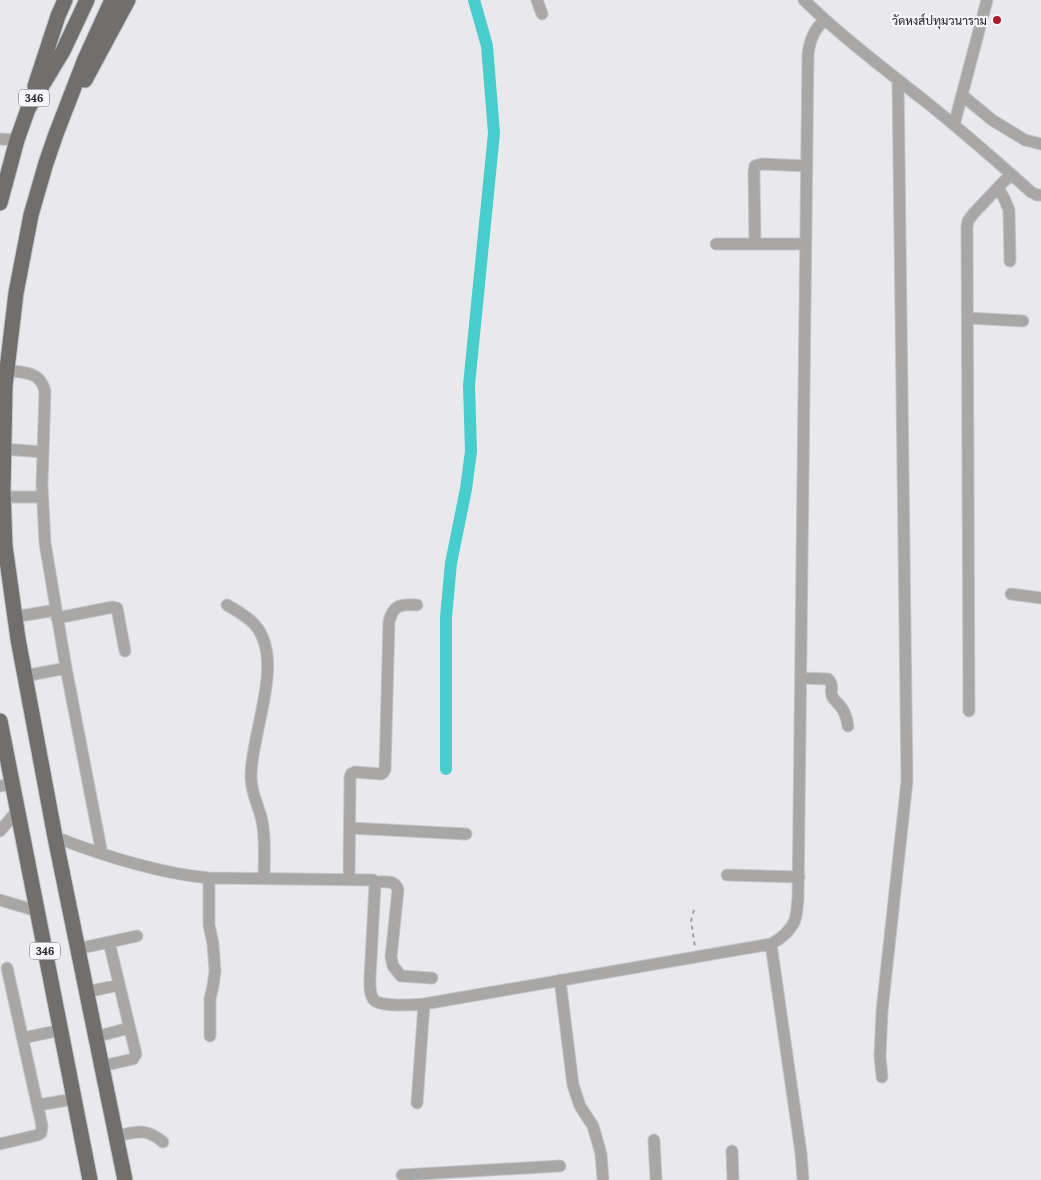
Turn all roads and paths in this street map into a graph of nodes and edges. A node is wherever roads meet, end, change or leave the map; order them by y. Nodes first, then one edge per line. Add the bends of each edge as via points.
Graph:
1 (65, 0) edge
2 (87, 0) edge
3 (112, 0) edge
4 (128, 0) edge
5 (537, 0) edge
6 (804, 0) edge
7 (987, 0) edge
8 (542, 14) dead end
9 (824, 20) junction
10 (898, 80) junction
11 (962, 95) junction
12 (28, 109) junction
13 (954, 125) junction
14 (56, 134) junction
15 (0, 139) edge
16 (16, 140) junction
17 (1041, 144) edge
18 (807, 166) junction
19 (1011, 174) junction
20 (998, 188) junction
21 (1041, 195) edge
22 (0, 203) edge
23 (716, 244) dead end
24 (755, 244) junction
25 (806, 244) junction
26 (1010, 261) dead end
27 (968, 318) junction
28 (1023, 321) dead end
29 (7, 370) junction
30 (4, 448) junction
31 (43, 452) junction
32 (3, 497) junction
33 (42, 497) junction
34 (1011, 594) dead end
35 (1041, 598) edge
36 (417, 605) dead end
37 (227, 606) dead end
38 (56, 614) junction
39 (14, 617) junction
40 (125, 650) dead end
41 (66, 668) junction
42 (25, 676) junction
43 (801, 678) junction
44 (969, 711) dead end
45 (0, 721) edge
46 (848, 726) dead end
47 (6, 785) edge
48 (17, 811) junction
49 (350, 828) junction
50 (0, 831) edge
51 (466, 834) dead end
52 (55, 837) junction
53 (102, 854) junction
54 (727, 875) dead end
55 (799, 877) junction
56 (209, 878) junction
57 (264, 879) junction
58 (347, 879) junction
59 (375, 882) junction
60 (0, 900) edge
61 (694, 910) dead end
62 (37, 911) junction
63 (137, 936) dead end
64 (109, 942) junction
65 (771, 944) junction
66 (78, 950) junction
67 (696, 957) junction
68 (7, 968) dead end
69 (432, 978) dead end
70 (560, 980) junction
71 (119, 985) junction
72 (86, 992) junction
73 (424, 1004) junction
74 (129, 1028) junction
75 (61, 1030) junction
76 (210, 1036) dead end
77 (95, 1037) junction
78 (23, 1038) junction
79 (102, 1066) junction
80 (882, 1077) dead end
81 (74, 1099) junction
82 (417, 1103) dead end
83 (38, 1104) junction
84 (116, 1136) junction
85 (654, 1140) dead end
86 (163, 1142) dead end
87 (0, 1144) edge
88 (732, 1151) dead end
89 (560, 1166) dead end
90 (402, 1174) dead end
91 (473, 1175) edge
92 (90, 1180) edge
93 (124, 1180) edge
94 (603, 1180) edge
95 (656, 1180) edge
96 (734, 1180) edge
97 (803, 1180) edge

1 - 12 main road
2 - 12 main road, 346 via 63,51
3 - 14 main road, 346
4 - 14 main road
5 - 8 street
6 - 9 street
7 - 11 street
9 - 10 street
9 - 18 street via 809,45
10 - 13 street
10 - 80 street via 907,781 882,1011
11 - 13 street
11 - 17 street via 992,120 1025,140
12 - 16 main road, 346
13 - 19 street
14 - 29 main road, 346 via 32,215 16,293
15 - 16 street
16 - 22 main road, 346
18 - 24 street via 755,166
18 - 25 street
19 - 20 street
19 - 21 street via 1031,192
20 - 26 street via 1009,210
20 - 27 street via 968,221
23 - 24 street
24 - 25 street
25 - 43 street
27 - 28 street
27 - 44 street
29 - 30 main road, 346
29 - 31 street via 36,375 44,386
30 - 31 street
30 - 32 main road, 346
31 - 33 street
32 - 33 street
32 - 39 main road, 346
33 - 38 street
34 - 35 street
36 - 49 street via 396,608 391,615 384,770 381,774 351,774
37 - 57 street via 256,625 265,644 268,661 251,765 251,788 265,840
38 - 39 street
38 - 40 street via 117,608
38 - 41 street
39 - 42 main road, 346
41 - 42 street
41 - 53 street
42 - 52 main road, 346
43 - 46 street via 830,680 832,697 844,710
43 - 55 street
45 - 47 main road, 346
47 - 48 main road, 346
48 - 50 street
48 - 62 main road, 346
49 - 51 street
49 - 58 street
52 - 53 street
52 - 66 main road, 346
53 - 56 street
54 - 55 street
55 - 65 street via 795,920 785,934
56 - 57 street
56 - 76 street via 209,925 215,971 210,999
57 - 58 street
58 - 59 street
59 - 69 street via 392,882 398,890 391,957 393,966 401,976
59 - 73 street via 370,977 372,997 379,1003
60 - 62 street
61 - 67 path via 691,921
62 - 75 main road, 346
63 - 64 street
64 - 66 street
64 - 71 street
65 - 67 street
65 - 97 street
66 - 72 main road, 346
67 - 70 street
68 - 78 street
70 - 73 street
70 - 94 street via 573,1085 580,1106 593,1126 601,1154
71 - 72 street
71 - 74 street
72 - 77 main road, 346
73 - 82 street
74 - 77 street
74 - 79 street via 136,1054 134,1058
75 - 78 street
75 - 81 main road, 346
77 - 79 main road, 346
78 - 83 street
79 - 84 main road, 346
81 - 83 street
81 - 92 main road, 346
83 - 87 street via 41,1133
84 - 86 street via 142,1131
84 - 93 main road, 346
85 - 95 street
88 - 96 street
89 - 91 street
90 - 91 street

